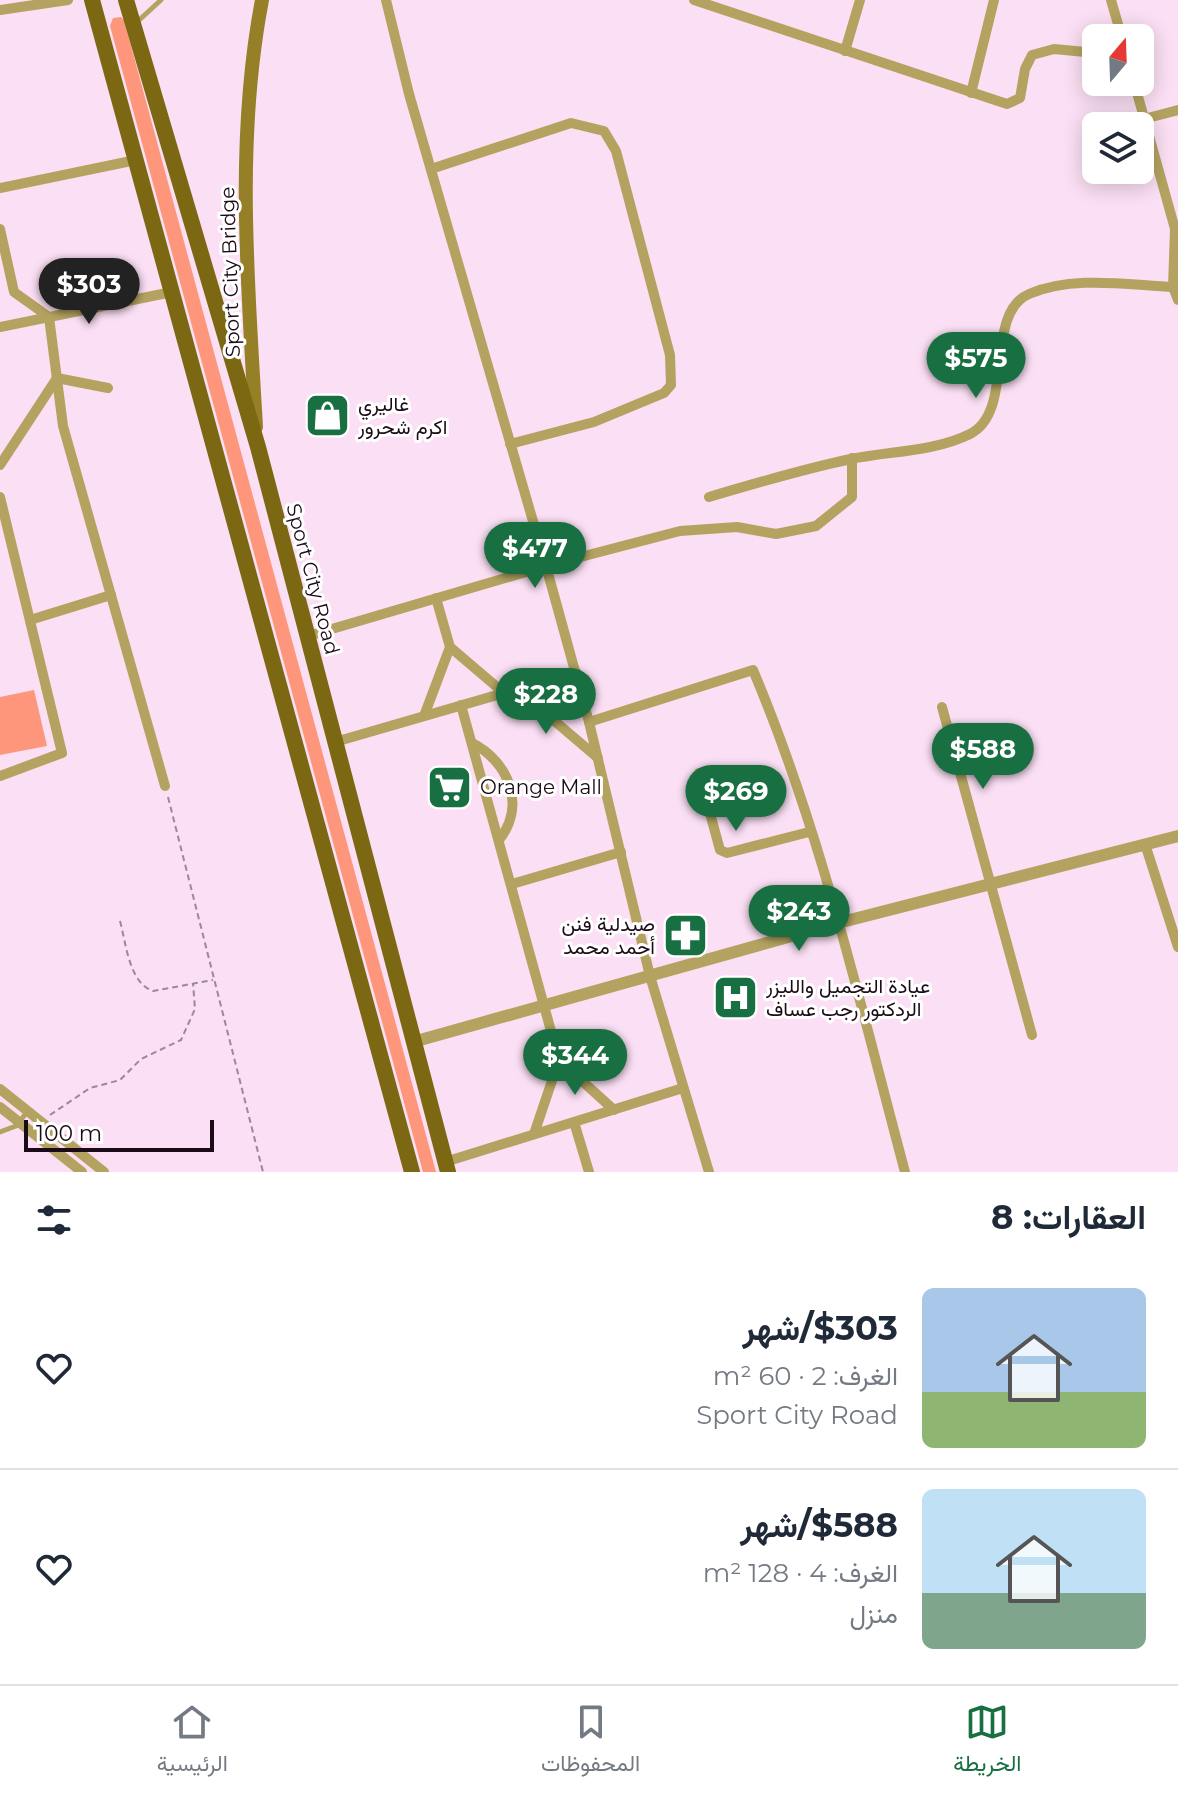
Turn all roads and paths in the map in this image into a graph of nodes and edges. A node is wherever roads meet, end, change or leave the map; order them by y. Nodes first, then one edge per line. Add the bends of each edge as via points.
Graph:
1 (68, 0) edge
2 (92, 0) edge
3 (126, 0) edge
4 (161, 0) edge
5 (262, 0) edge
6 (386, 0) edge
7 (694, 0) edge
8 (860, 0) edge
9 (994, 0) edge
10 (1111, 0) edge
11 (0, 10) edge
12 (1118, 24) edge
13 (133, 25) junction
14 (845, 51) junction
15 (1082, 52) edge
16 (971, 93) junction
17 (1178, 110) edge
18 (1154, 116) edge
19 (1154, 154) edge
20 (136, 160) junction
21 (431, 169) junction
22 (0, 188) edge
23 (0, 229) edge
24 (1173, 287) junction
25 (172, 292) junction
26 (1178, 300) edge
27 (49, 317) junction
28 (0, 327) edge
29 (57, 378) junction
30 (108, 388) dead end
31 (510, 444) junction
32 (258, 447) junction
33 (852, 458) junction
34 (0, 465) edge
35 (0, 497) edge
36 (709, 497) dead end
37 (546, 566) junction
38 (111, 595) junction
39 (436, 598) junction
40 (30, 620) junction
41 (308, 636) junction
42 (450, 647) junction
43 (576, 672) junction
44 (517, 689) junction
45 (504, 693) junction
46 (461, 705) junction
47 (942, 707) dead end
48 (424, 716) junction
49 (589, 722) junction
50 (335, 742) junction
51 (472, 743) junction
52 (598, 758) junction
53 (699, 773) dead end
54 (0, 776) edge
55 (165, 786) joint
56 (809, 832) junction
57 (1178, 836) edge
58 (499, 840) junction
59 (1145, 844) junction
60 (621, 852) junction
61 (512, 884) junction
62 (990, 884) junction
63 (120, 921) dead end
64 (838, 923) junction
65 (1178, 947) edge
66 (650, 976) junction
67 (214, 979) junction
68 (193, 983) junction
69 (546, 1005) junction
70 (1032, 1035) dead end
71 (413, 1042) junction
72 (559, 1060) junction
73 (683, 1088) junction
74 (0, 1089) edge
75 (0, 1107) edge
76 (28, 1109) junction
77 (614, 1110) junction
78 (43, 1120) junction
79 (21, 1122) junction
80 (574, 1122) junction
81 (0, 1132) edge
82 (534, 1134) junction
83 (446, 1167) edge
84 (82, 1172) edge
85 (104, 1172) edge
86 (263, 1172) edge
87 (412, 1172) edge
88 (589, 1172) edge
89 (709, 1172) edge
90 (905, 1172) edge

1 - 11 street
2 - 20 main road
3 - 13 main road, Sport City Road
4 - 13 lane
5 - 32 main road, Sport City Bridge via 254,42 244,211
6 - 21 street
7 - 14 street
8 - 14 street
9 - 16 street
10 - 12 street
13 - 32 main road, Sport City Road
14 - 16 street
15 - 16 street via 1054,49 1032,55 1014,103
17 - 18 street
19 - 24 street via 1175,229
20 - 22 street
20 - 25 main road
21 - 31 street
21 - 31 street via 571,123 604,131 616,151 670,355 671,385 664,393 594,422
23 - 27 street via 14,292
24 - 26 street
24 - 33 street via 1080,282 1027,295 1013,307 992,410 972,433 946,443
25 - 27 street
25 - 87 main road
27 - 28 street
27 - 29 street
29 - 30 street
29 - 34 street
29 - 38 street via 63,426
31 - 37 street
32 - 41 main road, Sport City Road
33 - 36 street
33 - 37 street via 852,497 816,526 776,534 700,527
35 - 40 street
37 - 39 street
37 - 43 street
38 - 40 street
38 - 55 street
39 - 41 street
39 - 42 street
40 - 54 street via 62,753
41 - 50 main road, Sport City Road
42 - 45 street
42 - 48 street
43 - 44 street
43 - 49 street
44 - 45 street
44 - 52 street
45 - 46 street
46 - 48 street
46 - 51 street
47 - 62 street
48 - 50 street
49 - 52 street
49 - 56 street via 753,670 777,727
50 - 71 main road, Sport City Road
51 - 58 street
51 - 58 street via 501,765 512,791 511,814
52 - 60 street
53 - 56 street via 720,850 727,853
55 - 67 path
56 - 64 street
57 - 59 street
58 - 61 street
59 - 62 street
59 - 65 street
60 - 61 street
60 - 66 street
61 - 69 street
62 - 64 street
62 - 70 street
63 - 68 path via 134,973 145,988
64 - 66 street
64 - 90 street
66 - 69 street
66 - 73 street
67 - 68 path
67 - 86 path
68 - 78 path via 195,1009 181,1040 141,1059 120,1080 83,1092
69 - 71 street
69 - 72 street
71 - 83 main road, Sport City Road
72 - 77 street
72 - 82 street
73 - 77 street
73 - 89 street
74 - 76 street
75 - 79 street
76 - 78 street
76 - 79 lane
77 - 80 street
78 - 85 street
79 - 81 lane
79 - 84 street
80 - 82 street
80 - 88 street
82 - 83 street

